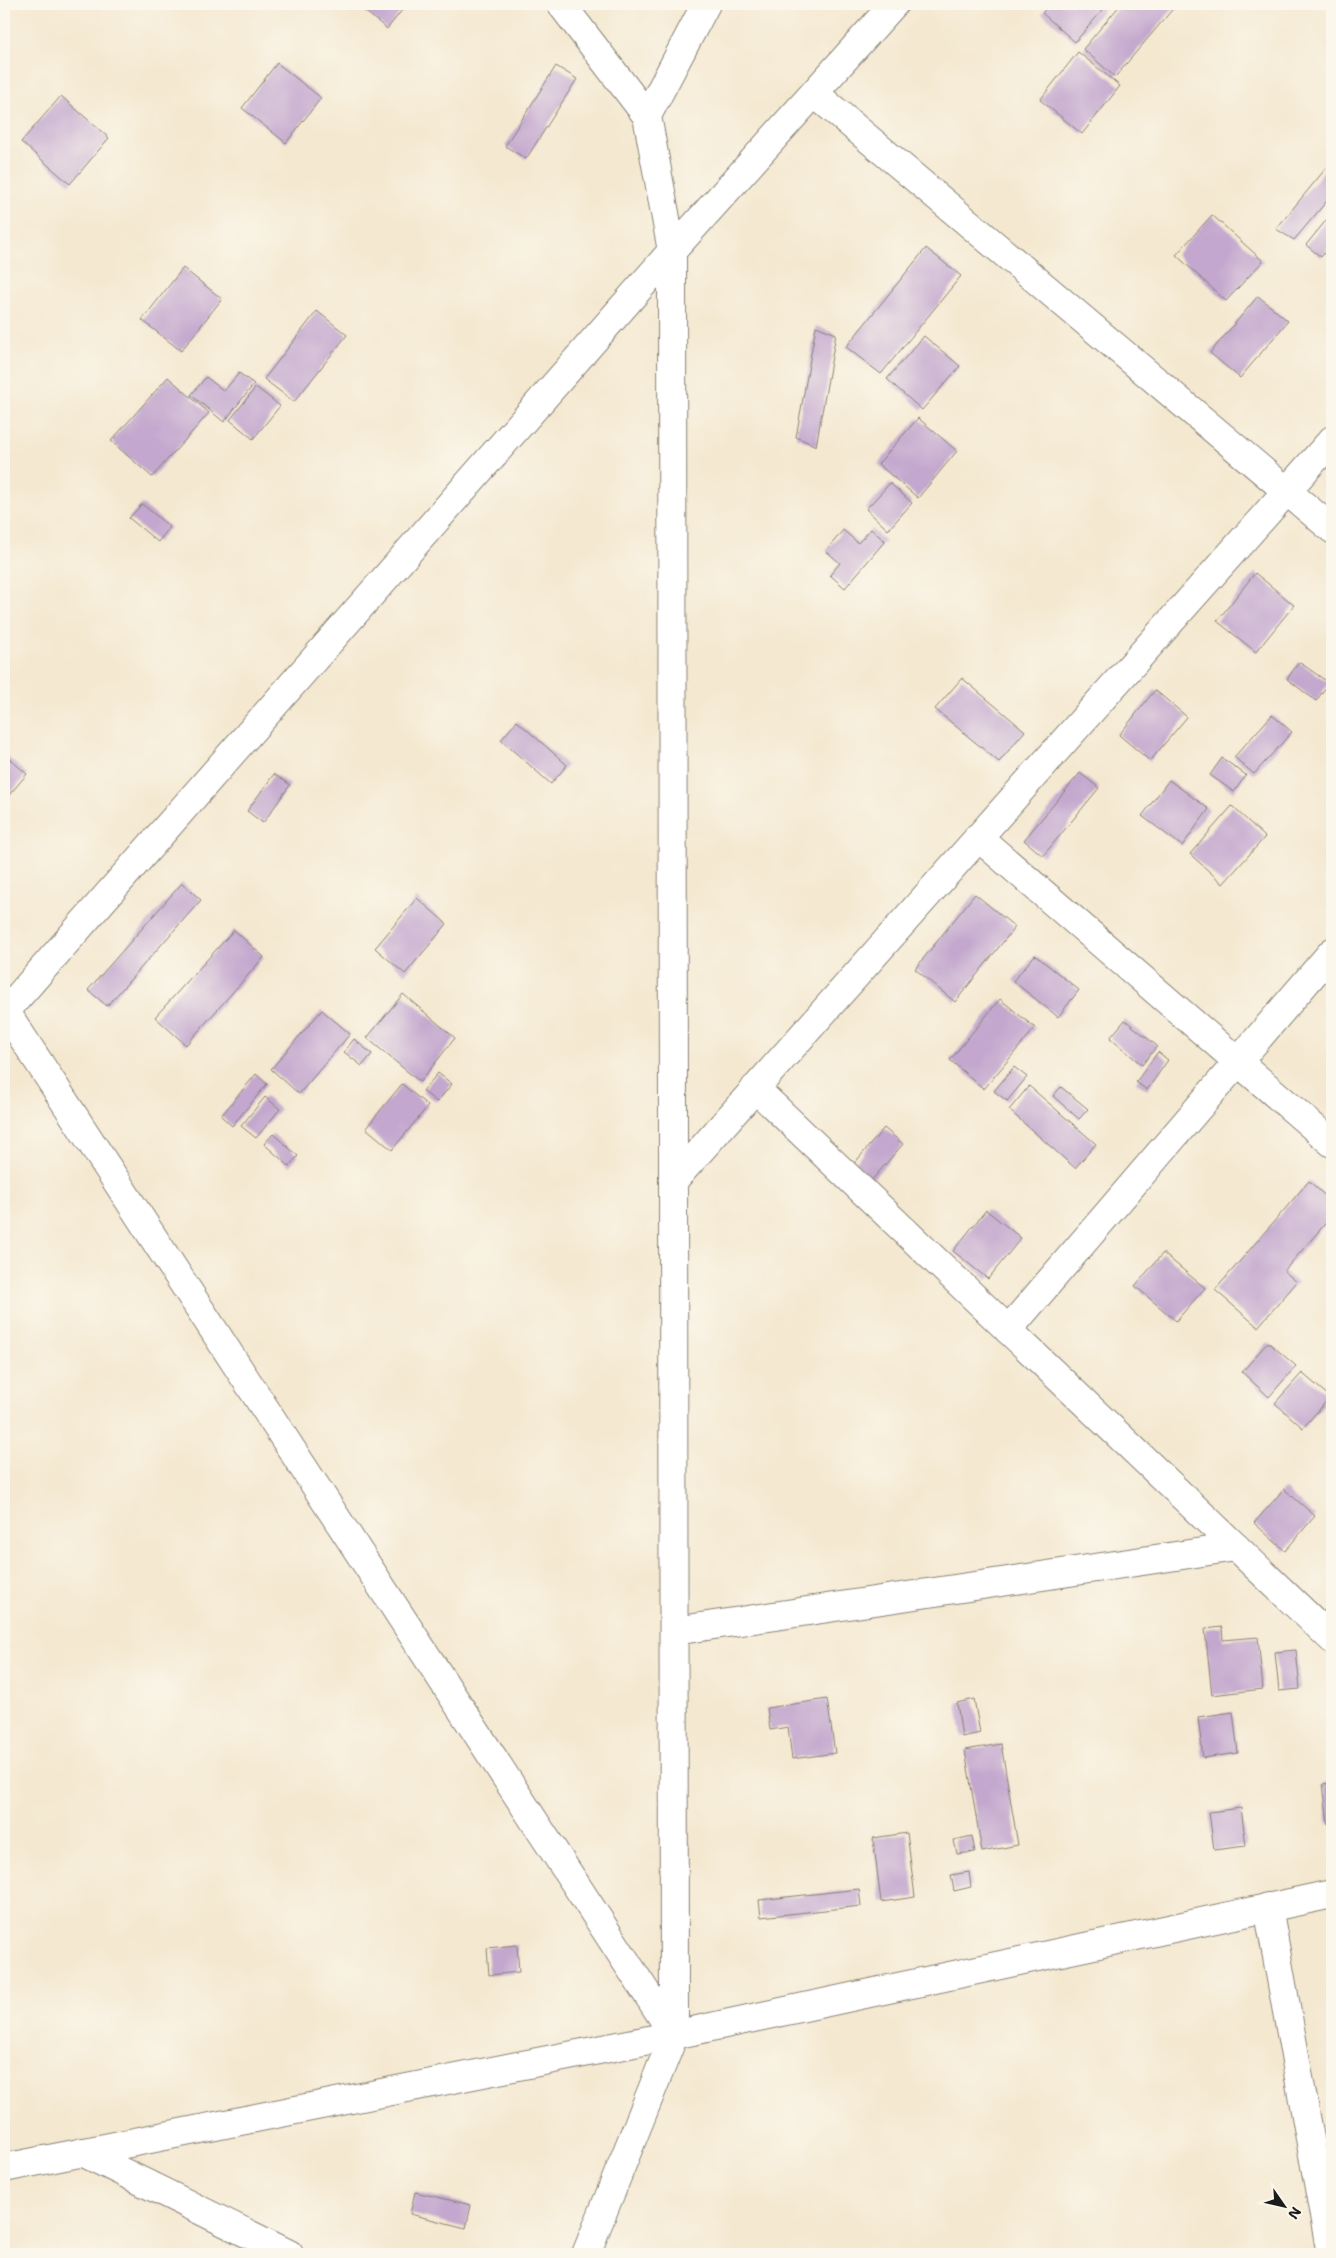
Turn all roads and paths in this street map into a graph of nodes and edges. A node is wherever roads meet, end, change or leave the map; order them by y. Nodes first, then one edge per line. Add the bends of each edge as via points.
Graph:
1 (561, 4) edge
2 (706, 4) edge
3 (894, 4) edge
4 (814, 93) junction
5 (647, 116) junction
6 (672, 250) junction
7 (1332, 440) edge
8 (1287, 491) junction
9 (1332, 529) edge
10 (978, 838) junction
11 (1332, 952) edge
12 (4, 1011) edge
13 (1238, 1062) junction
14 (755, 1088) junction
15 (1332, 1143) edge
16 (674, 1180) junction
17 (1008, 1330) junction
18 (1236, 1547) junction
19 (674, 1632) junction
20 (1332, 1639) edge
21 (1332, 1894) edge
22 (1268, 1907) junction
23 (674, 2035) junction
24 (82, 2152) junction
25 (4, 2168) edge
26 (289, 2254) edge
27 (586, 2254) edge
28 (1331, 2254) edge

1 - 5 street
2 - 5 street
3 - 4 street
4 - 6 street
4 - 8 street
5 - 6 street
6 - 12 street
6 - 16 street
7 - 8 street
8 - 9 street
8 - 10 street
10 - 13 street
10 - 14 street
11 - 13 street
12 - 23 street
13 - 15 street
13 - 17 street
14 - 16 street
14 - 17 street
16 - 19 street
17 - 18 street
18 - 19 street
18 - 20 street
19 - 23 street
21 - 22 street
22 - 23 street
22 - 28 street
23 - 24 street
23 - 27 street
24 - 25 street
24 - 26 street

